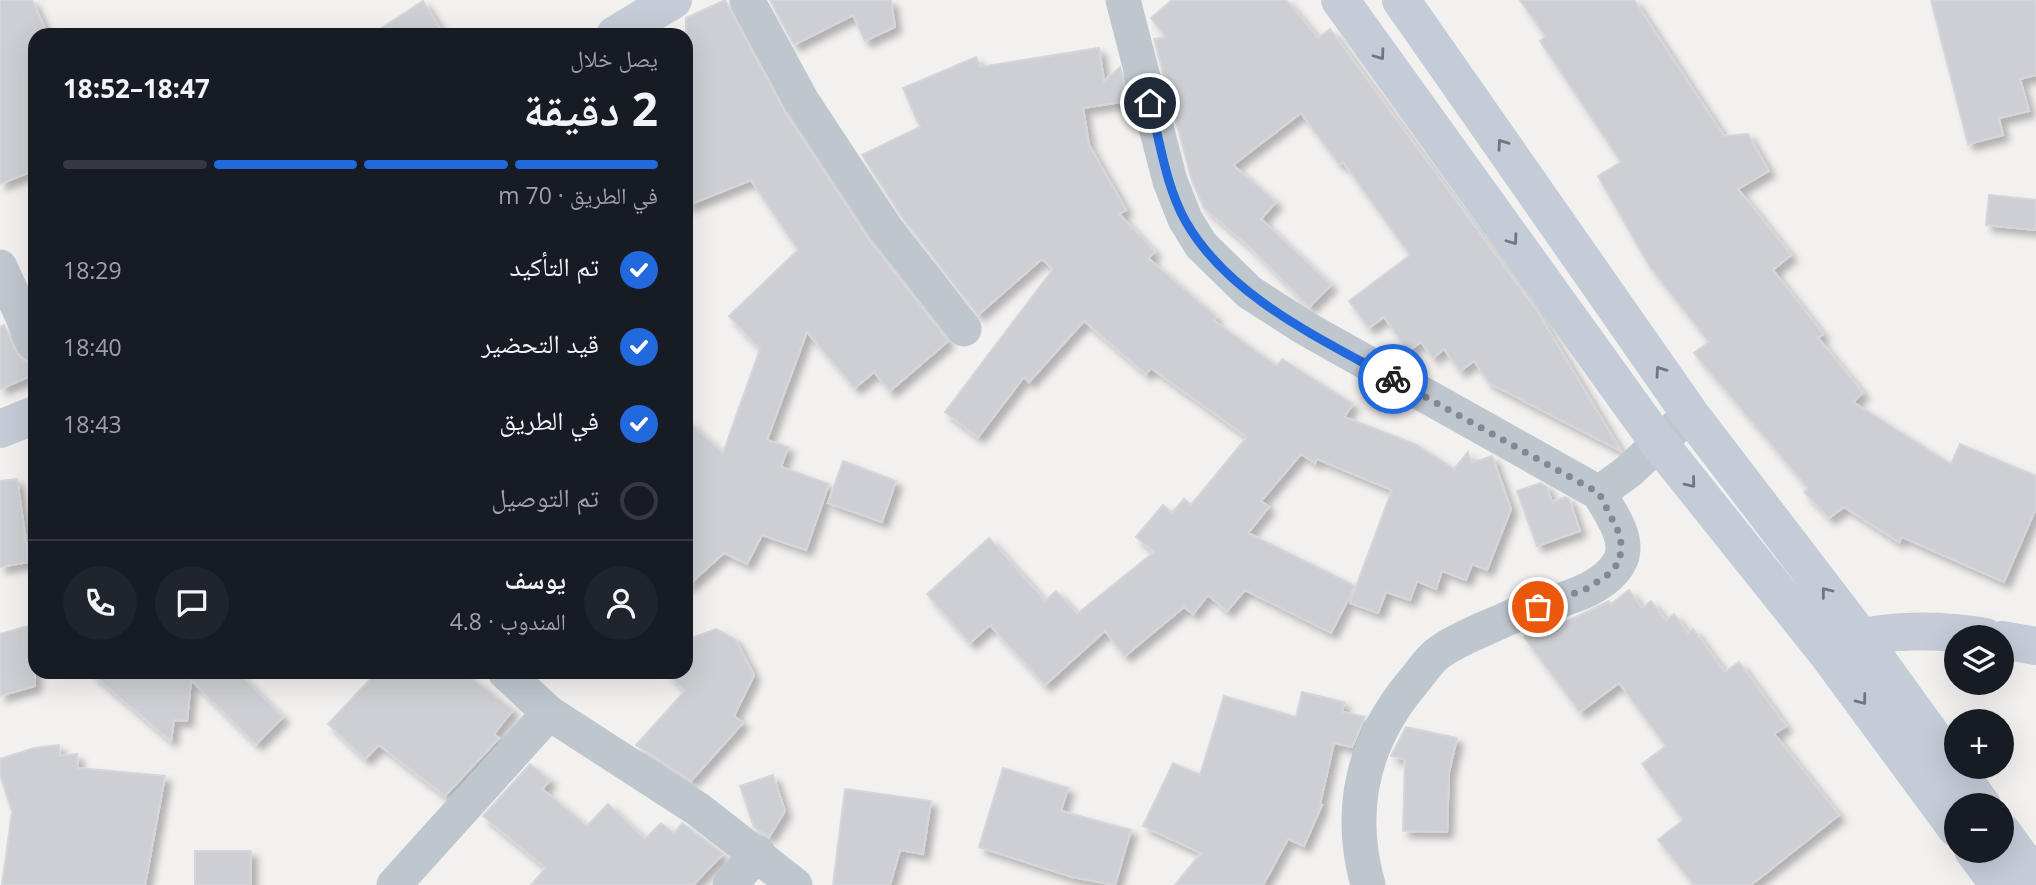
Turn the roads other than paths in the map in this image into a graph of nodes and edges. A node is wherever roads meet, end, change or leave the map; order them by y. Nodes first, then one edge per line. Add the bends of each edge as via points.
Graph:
1 (673, 0) edge
2 (747, 0) edge
3 (1123, 0) edge
4 (1340, 0) edge
5 (1401, 0) edge
6 (627, 28) edge
7 (0, 267) edge
8 (28, 329) edge
9 (964, 329) dead end
10 (1690, 414) junction
11 (28, 418) edge
12 (0, 429) edge
13 (1658, 442) junction
14 (1599, 493) junction
15 (1944, 635) edge
16 (1860, 636) junction
17 (2014, 642) edge
18 (2036, 646) edge
19 (1826, 653) junction
20 (513, 679) edge
21 (549, 713) junction
22 (1973, 793) edge
23 (1944, 812) edge
24 (2014, 849) edge
25 (758, 853) junction
26 (1983, 863) edge
27 (2036, 879) edge
28 (394, 885) edge
29 (730, 885) edge
30 (795, 885) edge
31 (1368, 885) edge
32 (1999, 885) edge

1 - 6 main road
2 - 9 street via 802,101 886,229
3 - 14 street via 1170,181 1201,245 1248,292 1305,328
4 -> 13 main road
10 -> 5 main road
7 - 8 street
10 - 13 street
16 -> 10 main road
11 - 12 main road
13 - 14 street
13 -> 19 main road
14 - 31 street via 1621,537 1620,561 1609,574 1588,588 1513,616 1437,654 1397,701 1376,735 1358,799
15 - 16 main road
16 - 19 main road
16 - 22 main road
17 - 18 main road
19 -> 23 main road
20 - 21 street
21 - 25 street
21 - 28 street
24 - 27 main road
25 - 29 street
25 - 30 street
26 - 32 main road

